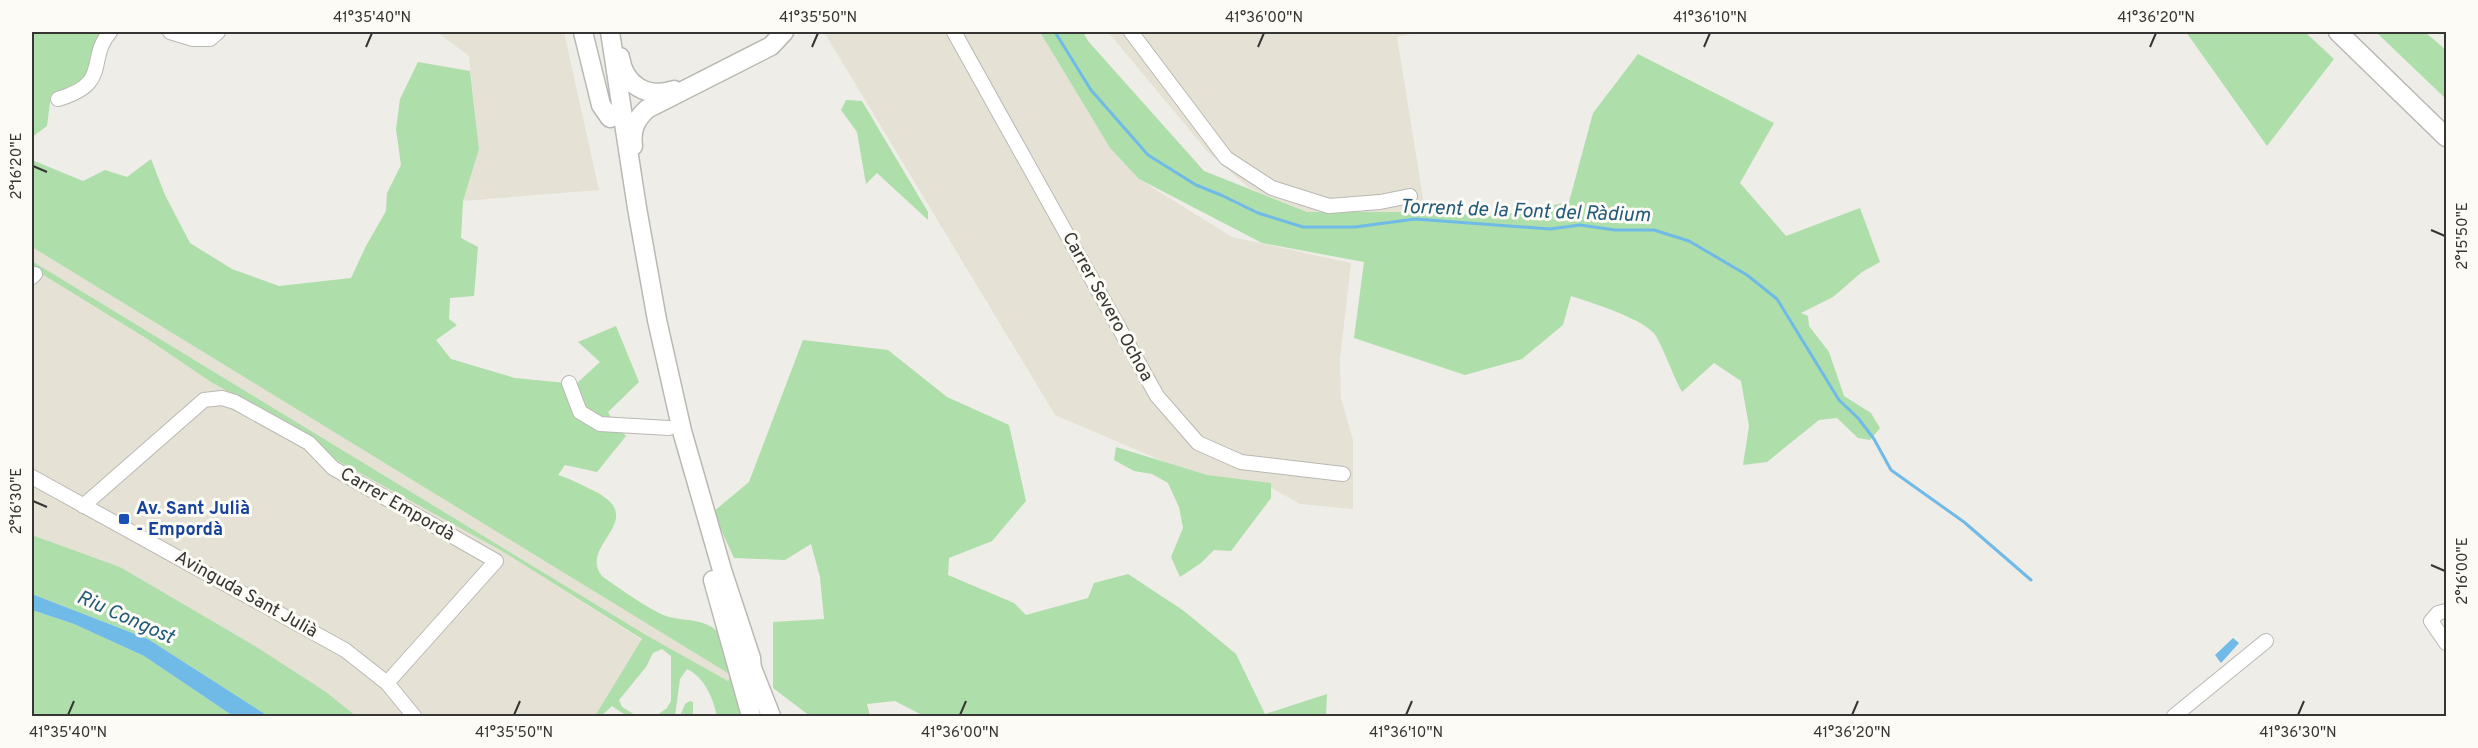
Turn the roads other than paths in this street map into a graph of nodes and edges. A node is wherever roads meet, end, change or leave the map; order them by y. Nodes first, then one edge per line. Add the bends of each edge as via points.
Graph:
1 (110, 32) edge
2 (170, 32) edge
3 (218, 32) edge
4 (583, 32) edge
5 (599, 32) edge
6 (610, 32) edge
7 (616, 32) edge
8 (784, 32) edge
9 (954, 32) edge
10 (1131, 32) edge
11 (2338, 32) edge
12 (2354, 32) edge
13 (684, 88) junction
14 (58, 99) dead end
15 (610, 118) junction
16 (2446, 120) edge
17 (2446, 137) edge
18 (1410, 196) dead end
19 (637, 208) junction
20 (569, 383) dead end
21 (669, 428) junction
22 (1343, 474) dead end
23 (32, 477) edge
24 (83, 506) junction
25 (716, 590) junction
26 (2446, 611) edge
27 (2266, 641) dead end
28 (2446, 643) edge
29 (751, 658) junction
30 (387, 683) junction
31 (414, 717) edge
32 (751, 717) edge
33 (761, 717) edge
34 (771, 717) edge
35 (779, 717) edge
36 (2174, 717) edge

1 - 14 street via 95,76 75,94
2 - 3 street via 210,39
4 - 15 highway via 601,105
5 - 15 highway
6 - 19 highway
7 - 13 highway via 624,75 637,87 656,93
8 - 13 highway via 771,46
9 - 22 street, Carrer Severo Ochoa via 1156,396 1198,443 1241,462
10 - 18 street via 1226,158 1272,188 1329,206
11 - 17 highway
12 - 16 highway
13 - 19 highway via 647,109 636,121 632,138
15 - 21 highway via 645,321
19 - 29 highway via 682,431
20 - 21 street via 580,412 600,424
21 - 25 highway
23 - 24 street, Avinguda Sant Julià
24 - 30 street, Avinguda Sant Julià via 345,650
24 - 30 street, Carrer Empordà via 204,400 222,398 235,402 309,443 333,468 496,561
25 - 32 highway
25 - 33 highway
26 - 28 street via 2438,613 2432,621
27 - 36 street
29 - 34 highway
29 - 35 highway
30 - 31 street, Avinguda Sant Julià

